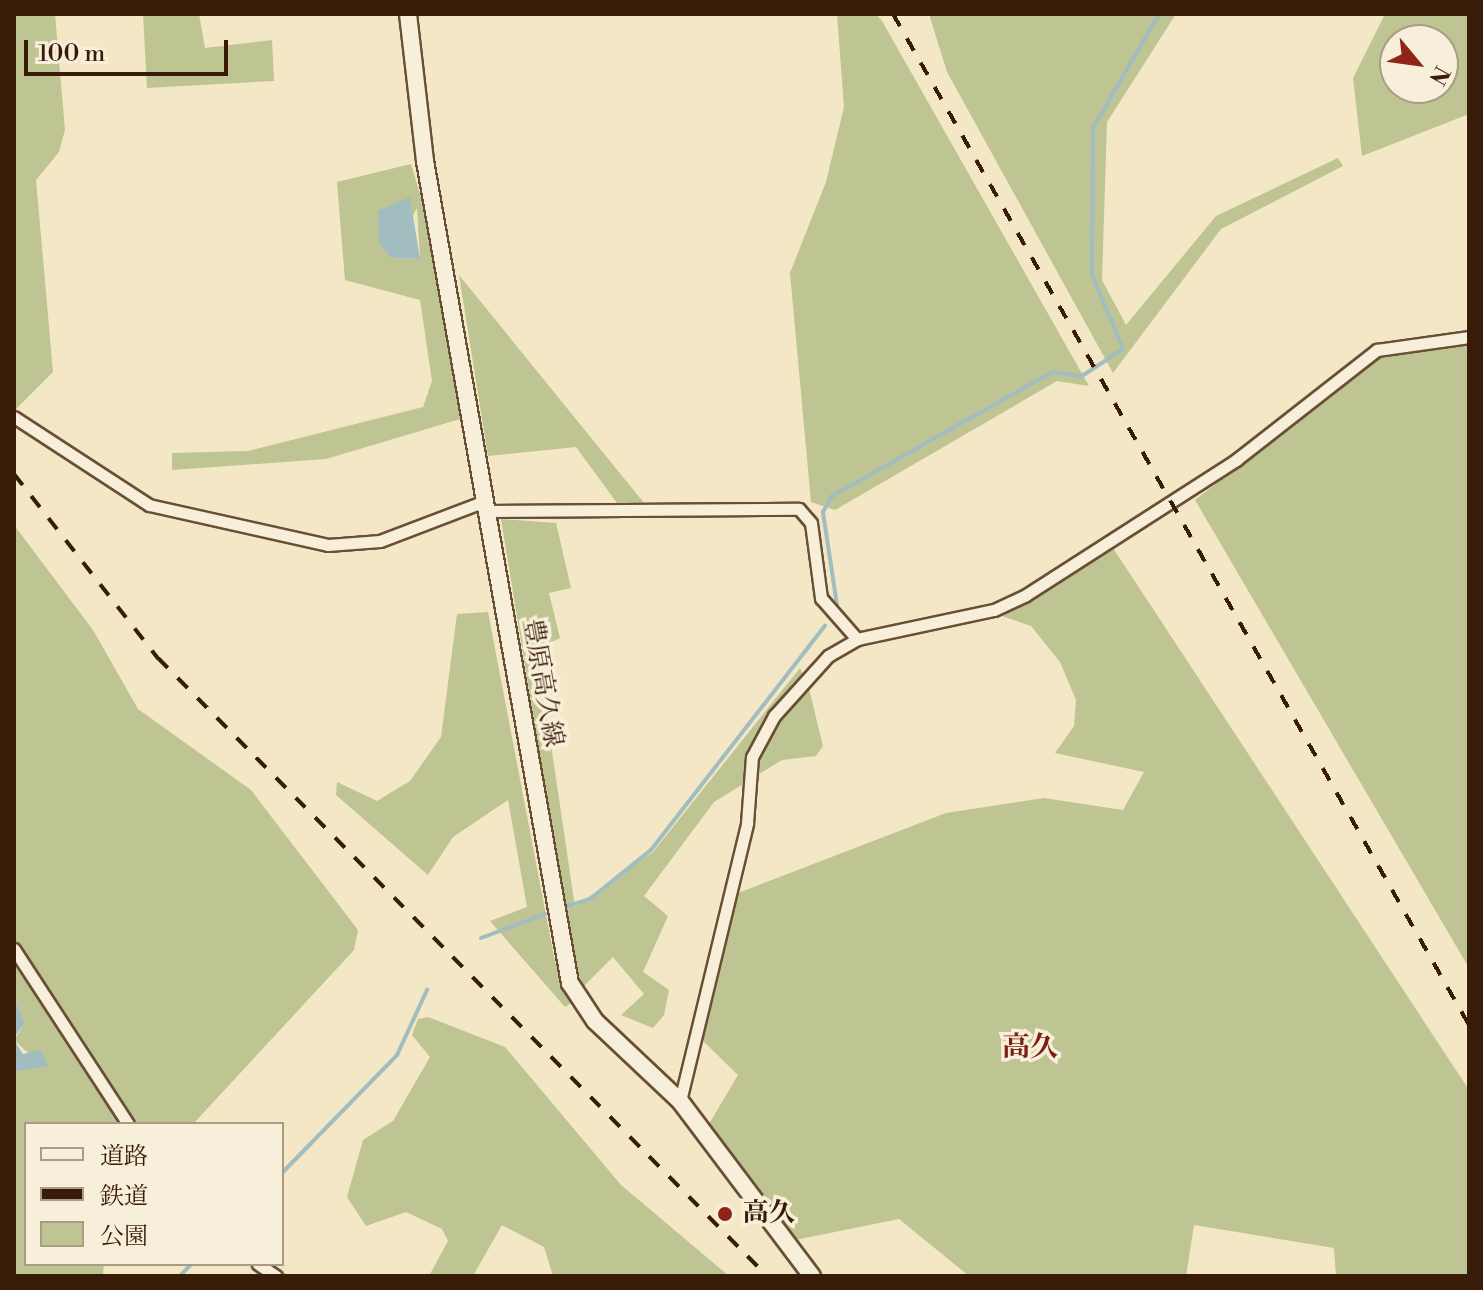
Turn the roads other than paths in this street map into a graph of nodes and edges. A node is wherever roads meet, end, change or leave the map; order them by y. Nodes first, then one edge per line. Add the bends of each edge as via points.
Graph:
1 (408, 14) edge
2 (1469, 337) edge
3 (14, 417) edge
4 (486, 506) junction
5 (857, 639) junction
6 (14, 949) edge
7 (680, 1101) junction
8 (127, 1122) edge
9 (812, 1276) edge

1 - 4 main road, 豊原高久線 via 425,161
2 - 5 street via 1377,350 1223,469 1026,595 994,610
3 - 4 street via 149,505 328,545 380,541
4 - 5 street via 799,509 811,523 821,598
4 - 7 main road, 豊原高久線 via 570,983 595,1021
5 - 7 street via 828,656 774,716 752,757 747,823
6 - 8 street
7 - 9 main road, 豊原高久線

